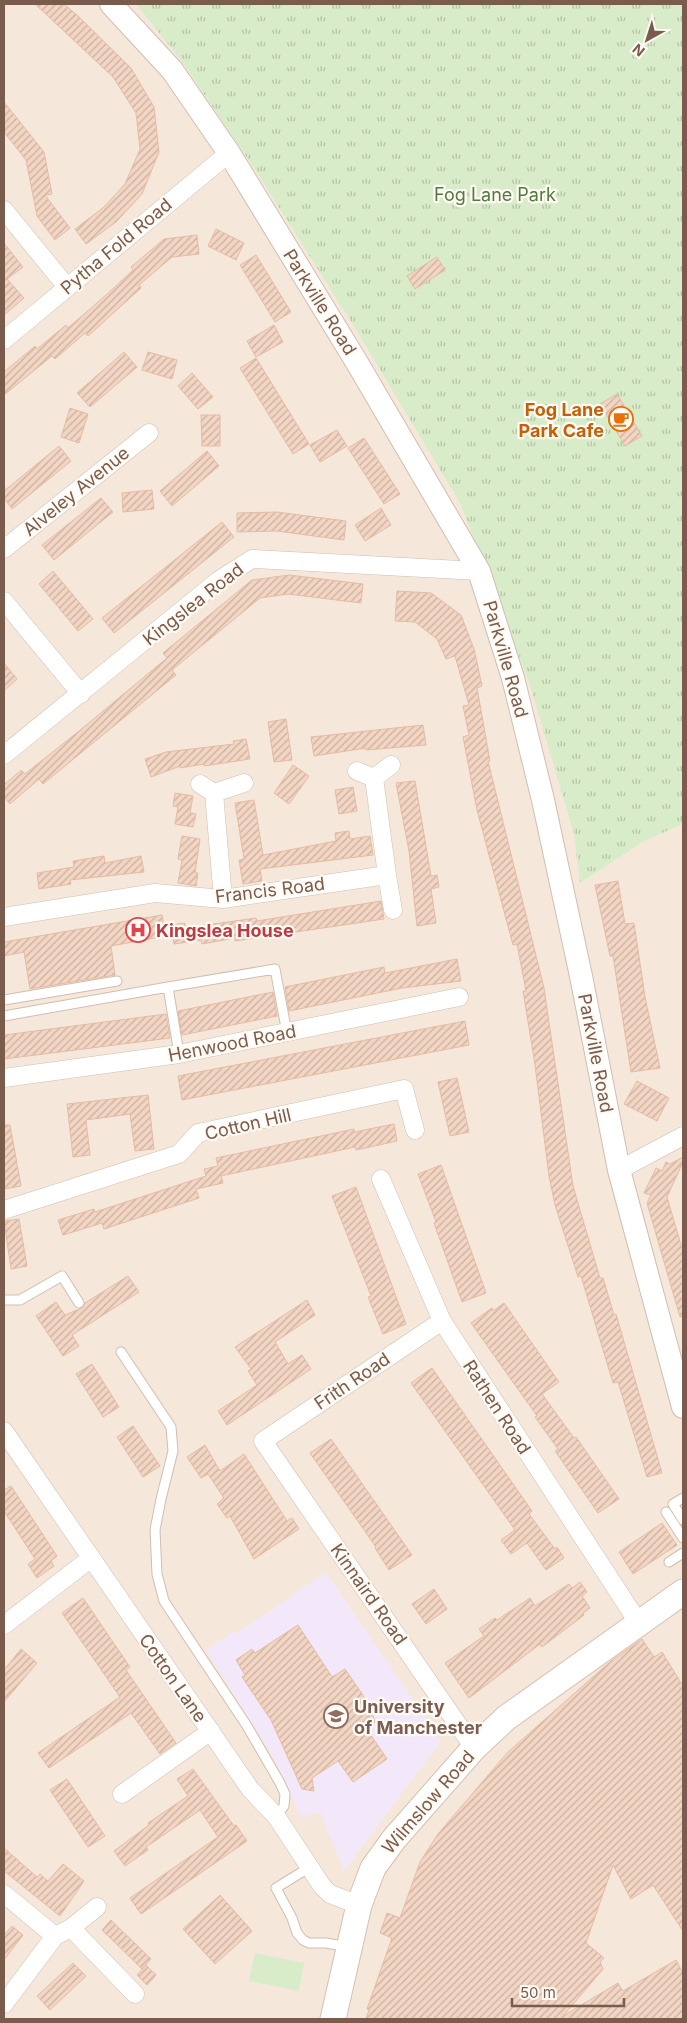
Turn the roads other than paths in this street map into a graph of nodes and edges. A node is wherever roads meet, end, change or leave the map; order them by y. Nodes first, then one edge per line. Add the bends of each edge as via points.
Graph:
1 (111, 4) edge
2 (229, 154) junction
3 (4, 210) edge
4 (67, 286) junction
5 (4, 340) edge
6 (149, 433) dead end
7 (4, 549) edge
8 (479, 571) junction
9 (4, 601) edge
10 (81, 694) junction
11 (4, 755) edge
12 (391, 765) dead end
13 (357, 771) dead end
14 (374, 778) junction
15 (244, 782) dead end
16 (387, 875) junction
17 (223, 899) junction
18 (393, 910) dead end
19 (4, 917) edge
20 (117, 981) dead end
21 (168, 987) junction
22 (459, 997) dead end
23 (4, 1000) edge
24 (4, 1016) edge
25 (286, 1033) junction
26 (179, 1054) junction
27 (4, 1078) edge
28 (414, 1130) dead end
29 (683, 1136) edge
30 (619, 1170) junction
31 (381, 1179) dead end
32 (4, 1210) edge
33 (4, 1300) edge
34 (79, 1303) dead end
35 (442, 1321) junction
36 (121, 1352) dead end
37 (683, 1407) edge
38 (4, 1434) edge
39 (263, 1441) joint
40 (683, 1498) edge
41 (666, 1512) dead end
42 (683, 1520) edge
43 (683, 1538) edge
44 (683, 1553) edge
45 (90, 1560) junction
46 (669, 1562) dead end
47 (683, 1592) edge
48 (638, 1622) junction
49 (4, 1625) edge
50 (211, 1731) junction
51 (474, 1748) junction
52 (122, 1794) dead end
53 (276, 1816) junction
54 (310, 1867) junction
55 (4, 1894) edge
56 (359, 1905) junction
57 (98, 1907) dead end
58 (71, 1928) junction
59 (54, 1936) junction
60 (349, 1947) junction
61 (135, 1994) dead end
62 (4, 2004) edge
63 (333, 2019) edge

1 - 2 street, Parkville Road via 172,70
2 - 4 street, Pytha Fold Road
2 - 8 street, Parkville Road
3 - 4 street
4 - 5 street, Pytha Fold Road
6 - 7 street, Alveley Avenue
8 - 10 street, Kingslea Road via 252,559 219,580
8 - 30 street, Parkville Road via 513,678 543,800
9 - 10 street
10 - 11 street, Kingslea Road
12 - 14 street
13 - 14 street
14 - 16 street
15 - 17 street via 207,788
16 - 17 street, Francis Road
16 - 18 street
17 - 19 street, Francis Road via 154,893
20 - 23 lane
21 - 24 lane
21 - 25 lane via 275,969
21 - 26 lane
22 - 25 street, Henwood Road
25 - 26 street, Henwood Road
26 - 27 street, Henwood Road
28 - 32 street, Cotton Hill via 404,1089 198,1134 179,1154
29 - 30 street
30 - 37 street, Parkville Road
31 - 35 street, Rathen Road
33 - 34 lane via 20,1300 62,1276
35 - 39 street, Frith Road
35 - 48 street, Rathen Road
36 - 53 lane via 171,1427 174,1451 160,1499 156,1530 157,1574 164,1601 247,1726 280,1783 285,1794 284,1806
38 - 45 street, Cotton Lane
39 - 51 street, Kinnaird Road
40 - 42 lane via 673,1504
41 - 43 lane
44 - 46 lane
45 - 49 street
45 - 50 street, Cotton Lane
47 - 48 main road, Wilmslow Road
48 - 51 main road, Wilmslow Road via 506,1718
50 - 52 street
50 - 53 street, Cotton Lane via 250,1789
51 - 56 main road, Wilmslow Road via 394,1839 373,1868
53 - 54 street, Cotton Lane
54 - 56 street, Cotton Lane via 330,1894
54 - 60 lane via 276,1888 297,1933 309,1943
55 - 59 street
56 - 60 main road, Wilmslow Road
57 - 58 street
58 - 59 street
58 - 61 street
59 - 62 street
60 - 63 main road, Wilmslow Road

